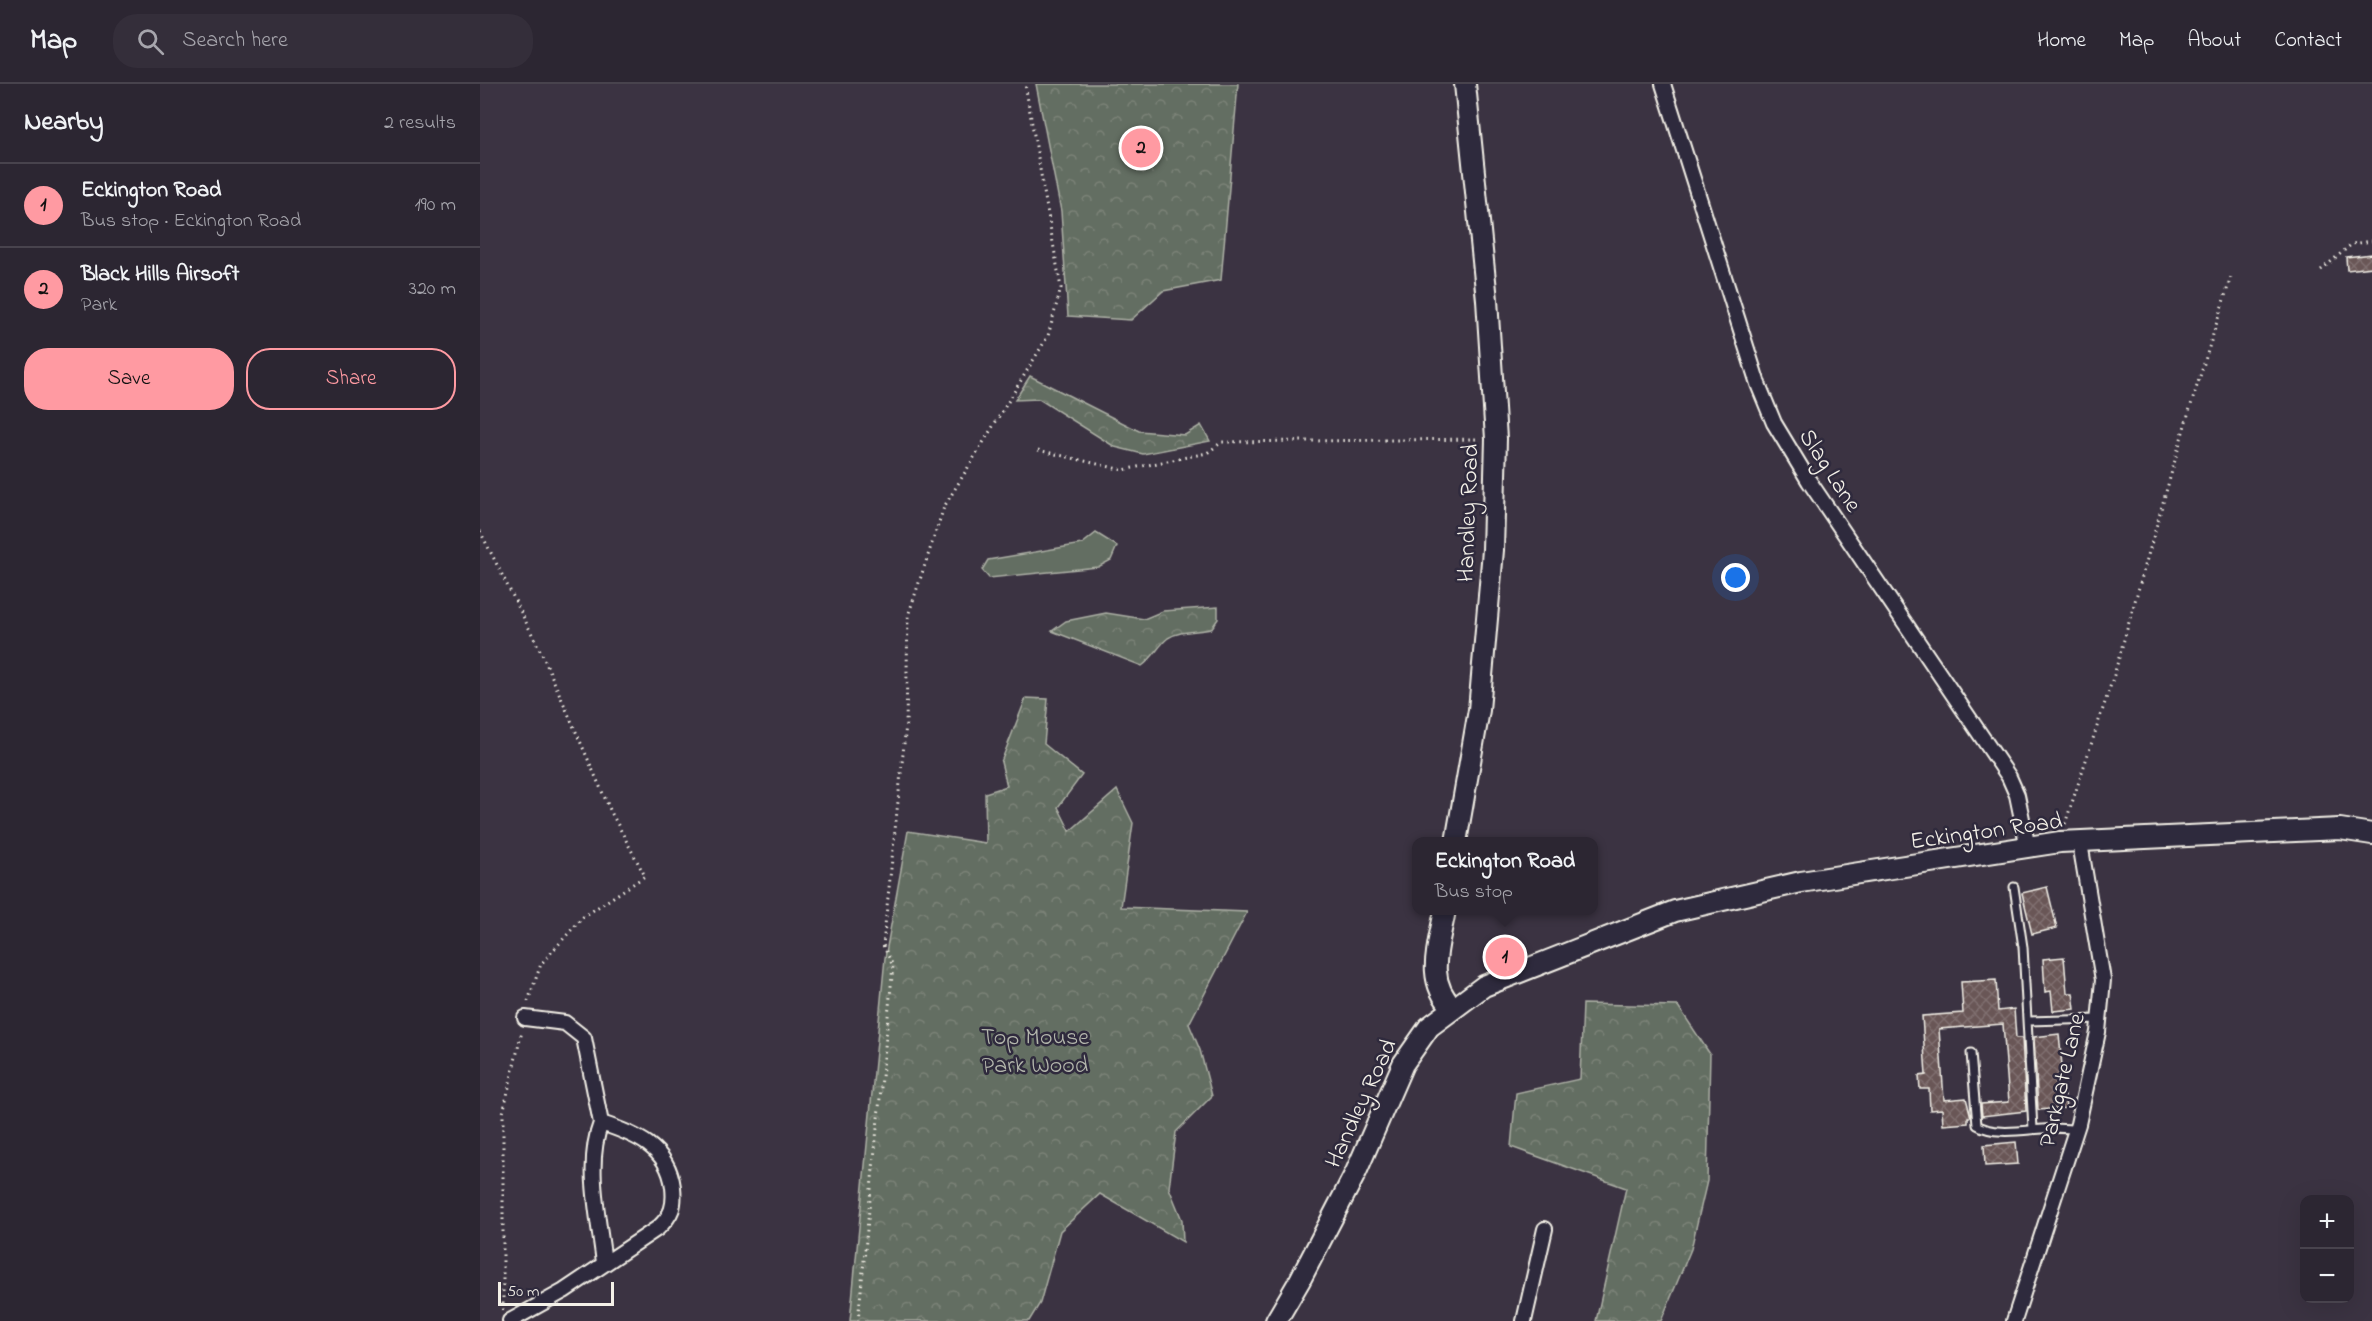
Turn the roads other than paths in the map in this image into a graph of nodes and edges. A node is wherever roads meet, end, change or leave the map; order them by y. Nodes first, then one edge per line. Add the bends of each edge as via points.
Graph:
1 (1465, 84) edge
2 (1663, 84) edge
3 (2372, 834) edge
4 (1457, 837) edge
5 (2080, 843) junction
6 (2028, 848) junction
7 (2014, 886) dead end
8 (1444, 915) edge
9 (1453, 1008) junction
10 (525, 1018) road end
11 (2100, 1019) junction
12 (2028, 1021) junction
13 (1971, 1053) dead end
14 (601, 1123) junction
15 (2033, 1129) junction
16 (2076, 1130) junction
17 (1545, 1229) dead end
18 (603, 1263) junction
19 (506, 1320) edge
20 (1276, 1321) edge
21 (1524, 1321) edge
22 (2014, 1321) edge

1 - 4 main road, Handley Road via 1487,300 1496,439 1493,550 1479,710
2 - 6 street, Slag Lane via 1758,384 1774,423 2009,777 2017,795
3 - 5 main road, Eckington Road via 2340,829
5 - 6 main road, Eckington Road
5 - 11 street, Parkgate Lane via 2103,980
6 - 9 main road, Eckington Road via 1801,882 1675,911 1484,986
7 - 12 lane
8 - 9 main road via 1435,982
9 - 20 main road, Handley Road via 1429,1027 1403,1064 1356,1172
10 - 14 street via 565,1023 584,1038
11 - 12 lane
11 - 16 street, Parkgate Lane
12 - 15 lane
13 - 15 lane via 1977,1125 1985,1130
14 - 18 street via 595,1139 595,1186
14 - 18 street via 652,1145 672,1177 675,1204 669,1218 658,1228
15 - 16 lane
16 - 22 street, Parkgate Lane
17 - 21 street
18 - 19 street via 564,1291

